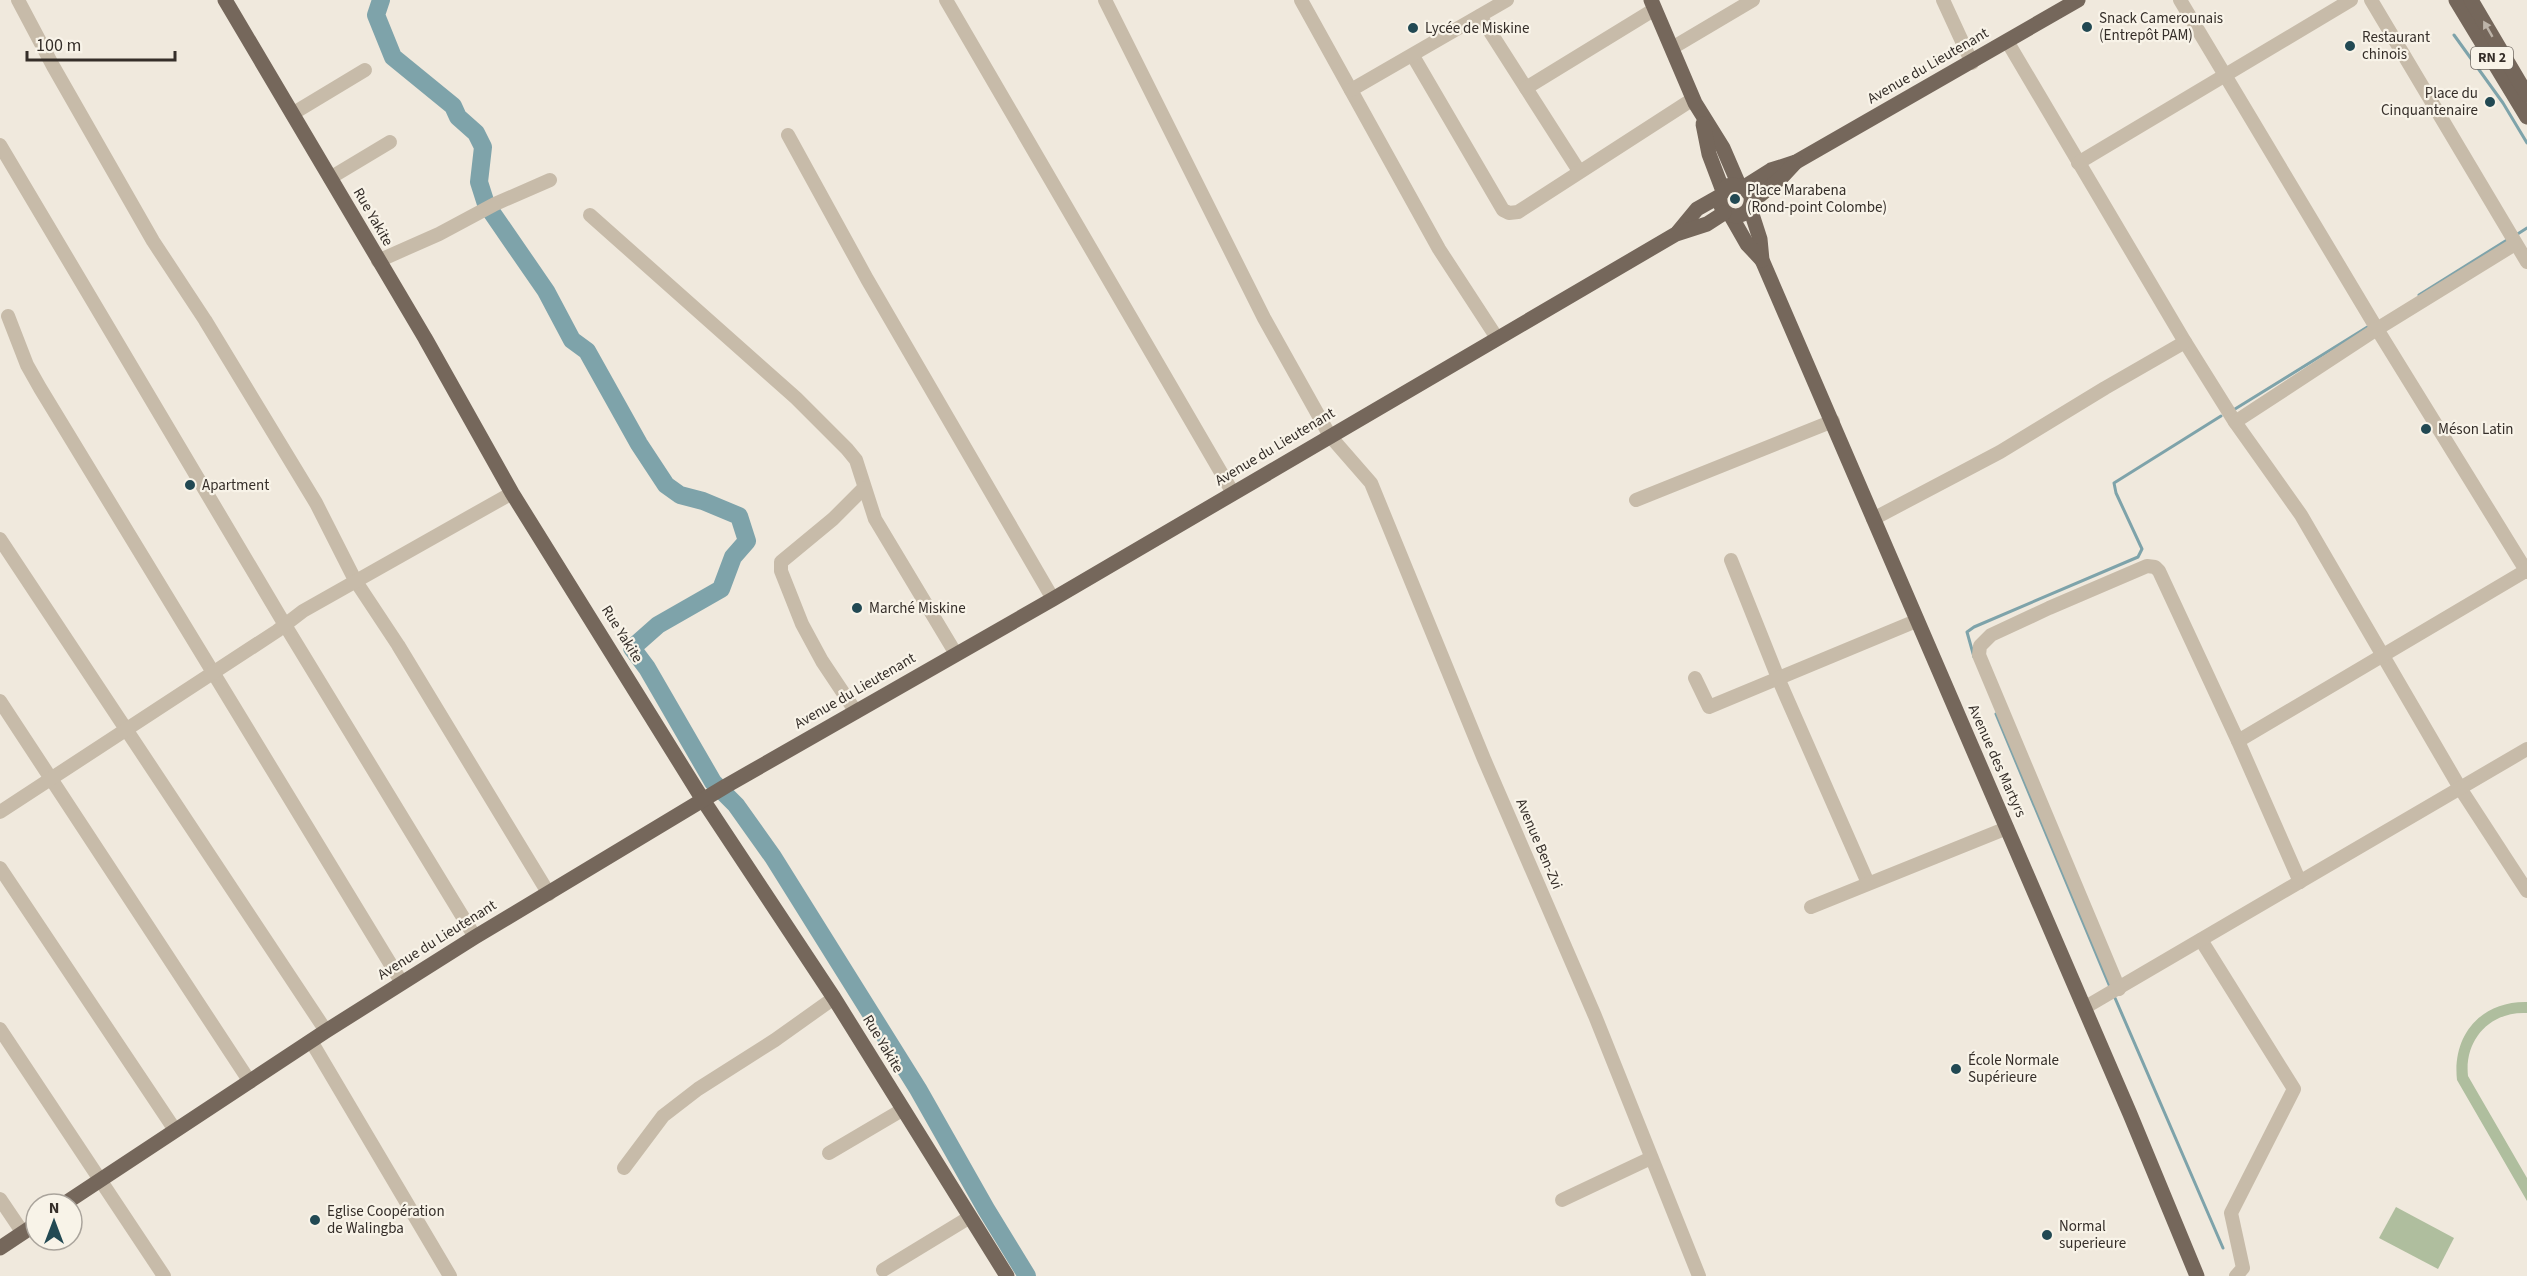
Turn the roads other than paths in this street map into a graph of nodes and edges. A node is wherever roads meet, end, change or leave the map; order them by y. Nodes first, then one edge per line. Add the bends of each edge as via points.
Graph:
1 (18, 0) edge
2 (225, 0) edge
3 (946, 0) edge
4 (1105, 0) edge
5 (1301, 0) edge
6 (1507, 0) edge
7 (1753, 0) edge
8 (1943, 0) edge
9 (2078, 0) edge
10 (2180, 0) edge
11 (2350, 0) edge
12 (2371, 0) edge
13 (2456, 0) edge
14 (2471, 0) edge
15 (1653, 4) edge
16 (1480, 16) junction
17 (2007, 41) junction
18 (1672, 48) junction
19 (1413, 56) junction
20 (1972, 63) junction
21 (364, 69) dead end
22 (2224, 76) junction
23 (2517, 78) edge
24 (1526, 88) junction
25 (1351, 90) junction
26 (2527, 95) edge
27 (1693, 99) junction
28 (292, 114) junction
29 (1701, 115) junction
30 (2527, 117) edge
31 (788, 135) dead end
32 (390, 142) dead end
33 (0, 145) edge
34 (1796, 162) junction
35 (2078, 163) junction
36 (1579, 171) junction
37 (330, 178) junction
38 (550, 180) dead end
39 (1742, 186) junction
40 (1721, 193) junction
41 (1751, 205) junction
42 (590, 215) dead end
43 (1728, 215) junction
44 (1678, 232) junction
45 (2516, 244) junction
46 (1762, 260) junction
47 (378, 261) junction
48 (2527, 262) edge
49 (8, 316) dead end
50 (2377, 329) junction
51 (1497, 338) junction
52 (2185, 342) junction
53 (1833, 421) junction
54 (2235, 422) junction
55 (1330, 436) junction
56 (864, 488) junction
57 (512, 493) junction
58 (1233, 493) junction
59 (1636, 500) dead end
60 (1873, 519) junction
61 (0, 539) edge
62 (1731, 560) dead end
63 (2527, 571) edge
64 (355, 580) junction
65 (1053, 599) junction
66 (1916, 621) junction
67 (285, 625) junction
68 (957, 654) junction
69 (2383, 654) junction
70 (212, 672) junction
71 (1695, 678) dead end
72 (1778, 678) junction
73 (0, 701) edge
74 (856, 712) junction
75 (125, 730) junction
76 (2238, 741) junction
77 (2527, 749) edge
78 (52, 777) junction
79 (2460, 788) junction
80 (707, 798) junction
81 (0, 812) edge
82 (2007, 828) junction
83 (0, 868) edge
84 (2300, 882) junction
85 (1868, 883) junction
86 (2527, 891) edge
87 (549, 894) junction
88 (1811, 907) dead end
89 (475, 937) junction
90 (2201, 940) junction
91 (402, 983) junction
92 (2119, 989) junction
93 (834, 998) junction
94 (2084, 1008) junction
95 (0, 1029) edge
96 (326, 1031) junction
97 (311, 1041) junction
98 (250, 1082) junction
99 (902, 1110) junction
100 (176, 1130) junction
101 (829, 1153) dead end
102 (1651, 1158) junction
103 (624, 1168) dead end
104 (100, 1179) junction
105 (81, 1192) edge
106 (0, 1199) edge
107 (1562, 1200) dead end
108 (970, 1217) junction
109 (23, 1233) joint
110 (0, 1248) edge
111 (883, 1270) dead end
112 (164, 1276) edge
113 (450, 1276) edge
114 (1007, 1276) edge
115 (1699, 1276) edge
116 (2197, 1276) edge
117 (2236, 1276) edge

1 - 64 street via 153,241 316,503
2 - 28 main road, Rue Yakite
3 - 58 street
4 - 55 street, Avenue Ben-Zvi via 1264,318
5 - 25 street
6 - 16 street
7 - 18 street
8 - 20 street
9 - 17 main road, Avenue du Lieutenant
10 - 22 street
11 - 22 street
12 - 45 street
13 - 23 main road, RN 2
23 -> 14 main road, RN 2
15 - 18 main road
15 - 24 street
16 - 19 street
16 - 24 street
17 - 20 main road, Avenue du Lieutenant
17 - 35 street
18 - 27 main road
19 - 25 street
19 - 36 street via 1503,210 1518,212
20 - 34 main road, Avenue du Lieutenant
21 - 28 street
22 - 35 street
22 - 50 street
23 - 26 main road, RN 2
23 - 30 main road, RN 2
24 - 36 street
25 - 51 street via 1439,249
27 - 29 main road
27 - 36 street
28 - 37 main road, Rue Yakite
29 - 39 main road
29 - 40 main road
31 - 65 street
32 - 37 street
33 - 67 street
34 - 39 main road, Avenue du Lieutenant
34 - 41 main road, Avenue du Lieutenant
35 - 52 street
37 - 47 main road, Rue Yakite
38 - 47 street
39 - 40 main road via 1727,186
39 - 41 main road via 1751,196
40 - 43 main road via 1721,208
40 - 44 main road, Avenue du Lieutenant via 1697,209
41 - 43 main road via 1745,214
41 - 46 main road, Avenue des Martyrs
42 - 56 street via 796,398 856,460
43 - 44 main road, Avenue du Lieutenant
43 - 46 main road, Avenue des Martyrs
44 - 51 main road, Avenue du Lieutenant
45 - 48 street
45 - 50 street
46 - 53 main road, Avenue des Martyrs
47 - 57 main road, Rue Yakite
49 - 70 street via 40,388
50 - 54 street
50 - 63 street
51 - 55 main road, Avenue du Lieutenant
52 - 54 street
52 - 60 street via 2000,452
53 - 59 street
53 - 60 main road, Avenue des Martyrs
54 - 69 street via 2301,515
55 - 58 main road, Avenue du Lieutenant
55 - 102 street, Avenue Ben-Zvi via 1371,483
56 - 68 street via 875,519
56 - 74 street via 781,562 802,624
57 - 64 street
57 - 80 main road, Rue Yakite
58 - 65 main road, Avenue du Lieutenant
60 - 66 main road, Avenue des Martyrs
61 - 75 street
62 - 72 street
63 - 69 street
64 - 67 street
64 - 87 street
65 - 68 main road, Avenue du Lieutenant
66 - 72 street
66 - 82 main road, Avenue des Martyrs
67 - 70 street
67 - 89 street
68 - 74 main road, Avenue du Lieutenant
69 - 76 street
69 - 79 street
70 - 75 street
70 - 91 street
71 - 72 street via 1708,706
72 - 85 street
73 - 78 street
74 - 80 main road, Avenue du Lieutenant
75 - 78 street
75 - 96 street
76 - 84 street
76 - 92 street via 2155,567 2147,566 2049,608 1991,635 1980,646 1979,655
77 - 79 street
78 - 81 street
78 - 98 street
79 - 84 street
79 - 86 street
80 - 87 main road, Avenue du Lieutenant
80 - 93 main road, Rue Yakite
82 - 85 street
82 - 94 main road, Avenue des Martyrs
83 - 100 street
84 - 90 street
85 - 88 street
87 - 89 main road, Avenue du Lieutenant
89 - 91 main road, Avenue du Lieutenant
90 - 92 street
90 - 117 street via 2294,1089 2231,1213 2243,1268
91 - 96 main road, Avenue du Lieutenant
92 - 94 street
93 - 99 main road, Rue Yakite
93 - 103 street via 663,1116
94 - 116 main road, Avenue des Martyrs
95 - 104 street
96 - 97 main road, Avenue du Lieutenant
97 - 98 main road, Avenue du Lieutenant
97 - 113 street
98 - 100 main road, Avenue du Lieutenant
99 - 101 street
99 - 108 main road, Rue Yakite
100 - 104 main road, Avenue du Lieutenant
102 - 107 street
102 - 115 street, Avenue Ben-Zvi
104 - 105 main road, Avenue du Lieutenant
104 - 112 street
106 - 109 street
108 - 111 street
108 - 114 main road, Rue Yakite
109 - 110 main road

